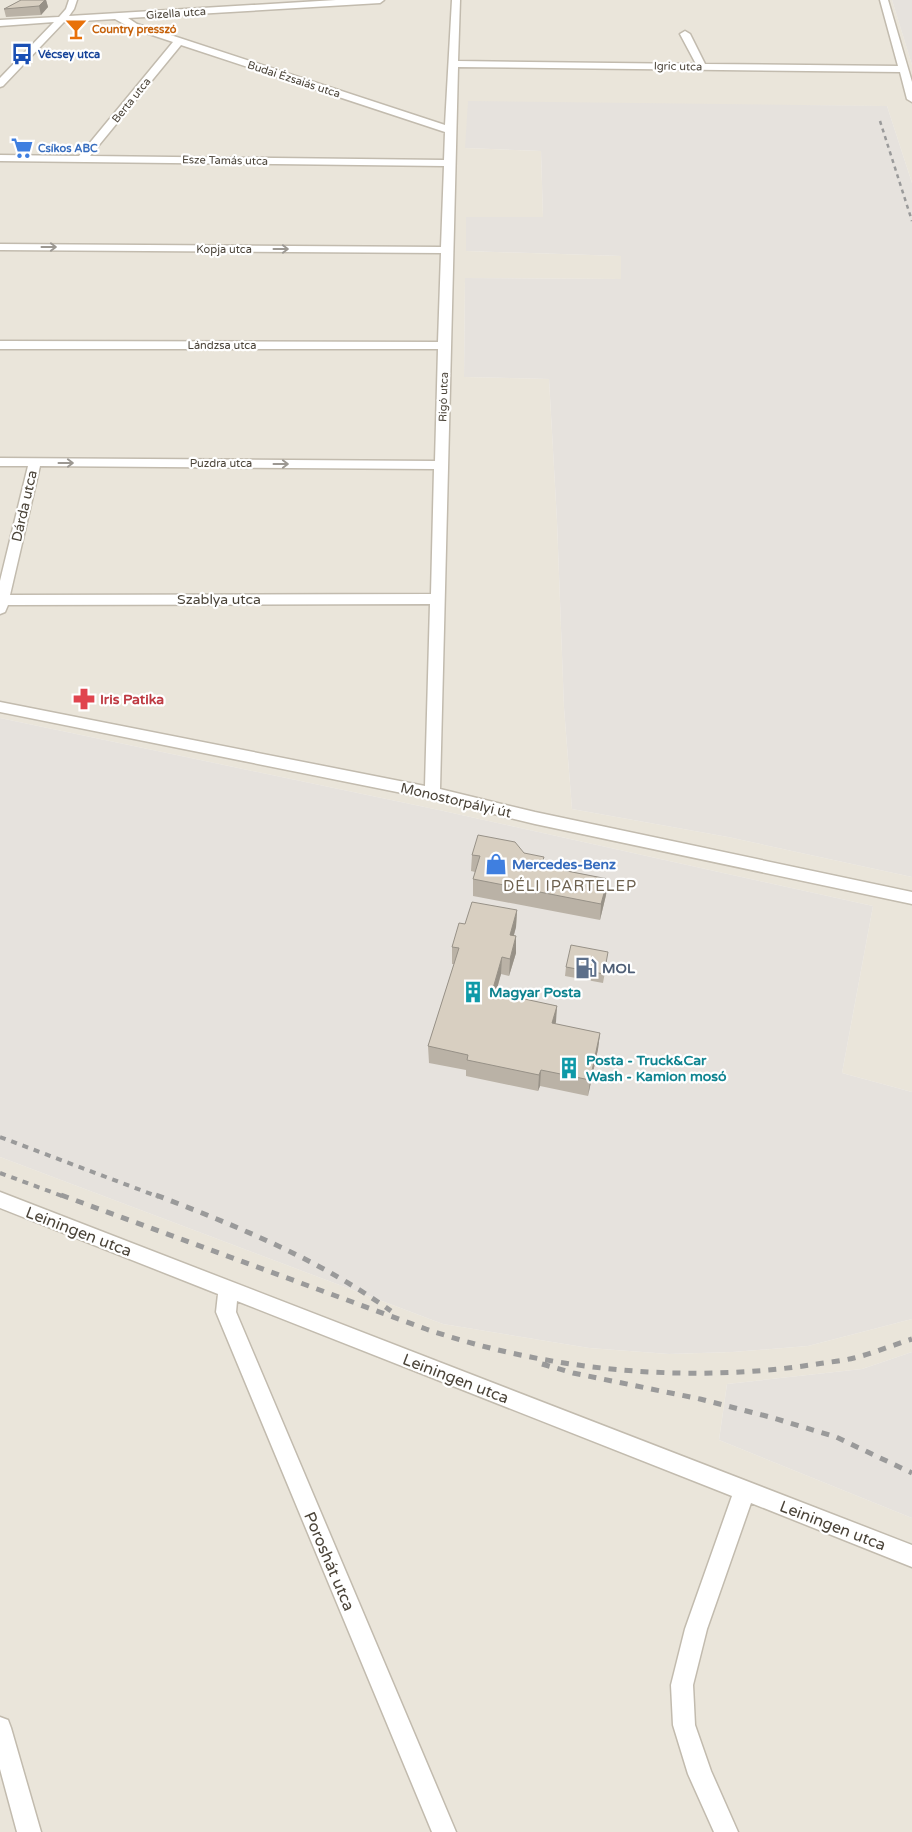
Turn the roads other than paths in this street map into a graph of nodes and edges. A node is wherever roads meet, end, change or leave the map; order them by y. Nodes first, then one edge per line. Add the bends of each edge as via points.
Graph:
1 (74, 0) edge
2 (380, 0) edge
3 (456, 0) edge
4 (884, 0) edge
5 (140, 15) junction
6 (130, 16) junction
7 (115, 17) junction
8 (62, 19) junction
9 (5, 23) edge
10 (138, 27) junction
11 (685, 34) dead end
12 (42, 40) junction
13 (180, 41) junction
14 (453, 64) junction
15 (702, 67) junction
16 (903, 69) junction
17 (0, 84) edge
18 (912, 100) edge
19 (450, 130) junction
20 (0, 158) edge
21 (82, 159) junction
22 (449, 162) junction
23 (0, 247) edge
24 (447, 250) junction
25 (0, 344) edge
26 (445, 346) junction
27 (0, 462) edge
28 (34, 462) junction
29 (441, 465) junction
30 (437, 599) junction
31 (1, 604) edge
32 (0, 707) edge
33 (432, 794) junction
34 (912, 898) edge
35 (0, 1200) edge
36 (228, 1289) junction
37 (745, 1490) junction
38 (912, 1556) edge
39 (0, 1728) edge
40 (5, 1769) edge
41 (29, 1832) edge
42 (444, 1832) edge
43 (726, 1832) edge

1 - 6 street via 82,7 99,13
1 - 8 street
2 - 5 street, Gizella utca
3 - 14 street, Rigó utca
4 - 16 street
5 - 6 street, Gizella utca
5 - 10 street via 133,20
6 - 7 street, Gizella utca
7 - 8 street, Gizella utca
7 - 10 street, Budai Ézsaiás utca
8 - 9 street, Gizella utca
8 - 12 street
9 - 12 street via 37,28
10 - 13 street, Budai Ézsaiás utca
11 - 15 street
12 - 17 street
13 - 19 street, Budai Ézsaiás utca
13 - 21 street, Berta utca
14 - 15 street, Igric utca
14 - 19 street, Rigó utca
15 - 16 street, Igric utca
16 - 18 street
19 - 22 street, Rigó utca
20 - 21 street, Esze Tamás utca
21 - 22 street, Esze Tamás utca
22 - 24 street, Rigó utca
23 -> 24 street, Kopja utca
24 - 26 street, Rigó utca
25 - 26 street, Lándzsa utca
26 - 29 street, Rigó utca
27 - 28 street, Puzdra utca
28 -> 29 street, Puzdra utca
28 - 31 street, Dárda utca
29 - 30 street, Rigó utca
30 - 31 street, Szablya utca
30 - 33 street, Rigó utca
32 - 33 street, Monostorpályi út
33 - 34 street, Monostorpályi út
35 - 36 street, Leiningen utca
36 - 37 street, Leiningen utca
36 - 42 street, Poroshát utca via 226,1312
37 - 38 street, Leiningen utca
37 - 43 street via 696,1630 682,1685 684,1725 700,1774
39 - 40 street
40 - 41 street

